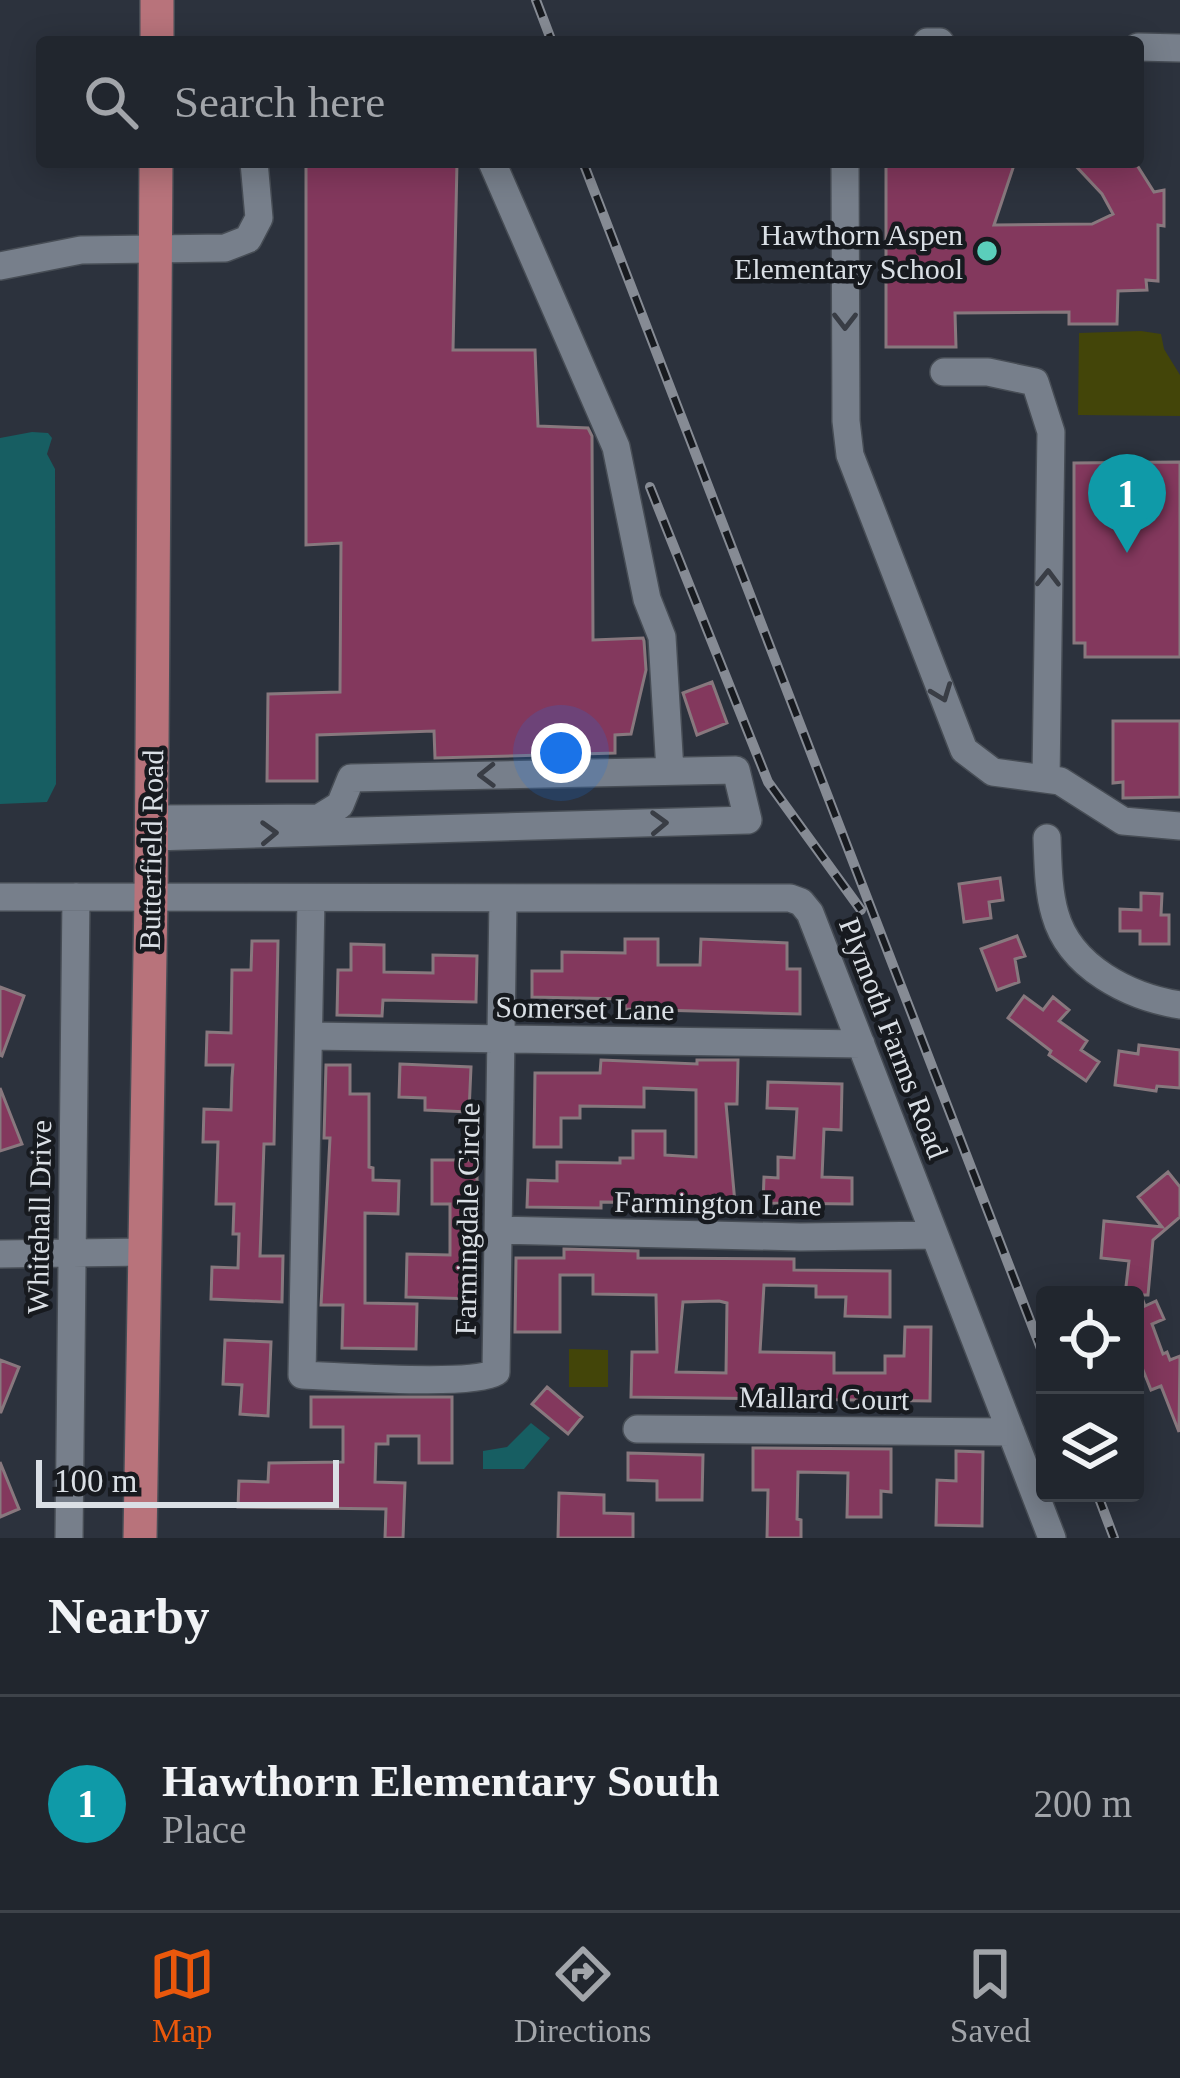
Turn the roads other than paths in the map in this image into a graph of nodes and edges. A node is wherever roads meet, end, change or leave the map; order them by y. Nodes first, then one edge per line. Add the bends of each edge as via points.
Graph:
1 (157, 0) edge
2 (157, 36) edge
3 (1144, 47) edge
4 (1180, 48) edge
5 (156, 168) edge
6 (255, 168) edge
7 (495, 168) edge
8 (844, 168) edge
9 (156, 249) junction
10 (0, 266) edge
11 (944, 372) dead end
12 (670, 771) junction
13 (1046, 779) junction
14 (1180, 826) edge
15 (152, 828) junction
16 (1047, 838) dead end
17 (0, 897) edge
18 (76, 897) junction
19 (151, 897) junction
20 (503, 898) junction
21 (311, 899) junction
22 (1180, 1005) edge
23 (309, 1036) junction
24 (503, 1040) junction
25 (861, 1044) junction
26 (501, 1230) junction
27 (934, 1235) junction
28 (145, 1252) junction
29 (0, 1254) edge
30 (72, 1254) junction
31 (637, 1429) dead end
32 (1011, 1432) junction
33 (69, 1538) edge
34 (140, 1538) edge
35 (1052, 1538) edge

1 - 2 main road
3 - 4 street
5 - 9 main road, Butterfield Road
6 - 9 street via 260,218 248,238 225,248
7 - 12 street via 616,447 662,637
8 -> 13 street via 850,455 964,750 993,772
9 - 10 street via 82,250
9 - 15 main road, Butterfield Road
13 -> 11 street via 1051,431 1035,382
12 -> 15 street via 351,778 340,806 320,818
15 -> 12 street via 748,820 736,770
13 - 14 street via 1123,821
15 - 19 main road, Butterfield Road
16 - 22 street via 1055,916 1074,947 1106,980
17 - 18 street, Plymoth Farms Road
18 - 19 street, Plymoth Farms Road
18 - 30 street, Whitehall Drive
19 - 21 street, Plymoth Farms Road
19 - 28 main road, Butterfield Road
20 - 21 street, Plymoth Farms Road
20 - 24 street, Farmingdale Circle
20 - 25 street, Plymoth Farms Road via 801,902
21 - 23 street, Farmingdale Circle
23 - 24 street, Somerset Lane
23 - 26 street, Farmingdale Circle via 302,1375 496,1372
24 - 25 street, Somerset Lane
24 - 26 street, Farmingdale Circle
25 - 27 street, Plymoth Farms Road
26 - 27 street, Farmington Lane
27 - 32 street, Plymoth Farms Road
28 - 30 street
28 - 34 main road, Butterfield Road
29 - 30 street
30 - 33 street, Whitehall Drive
31 - 32 street, Mallard Court
32 - 35 street, Plymoth Farms Road

